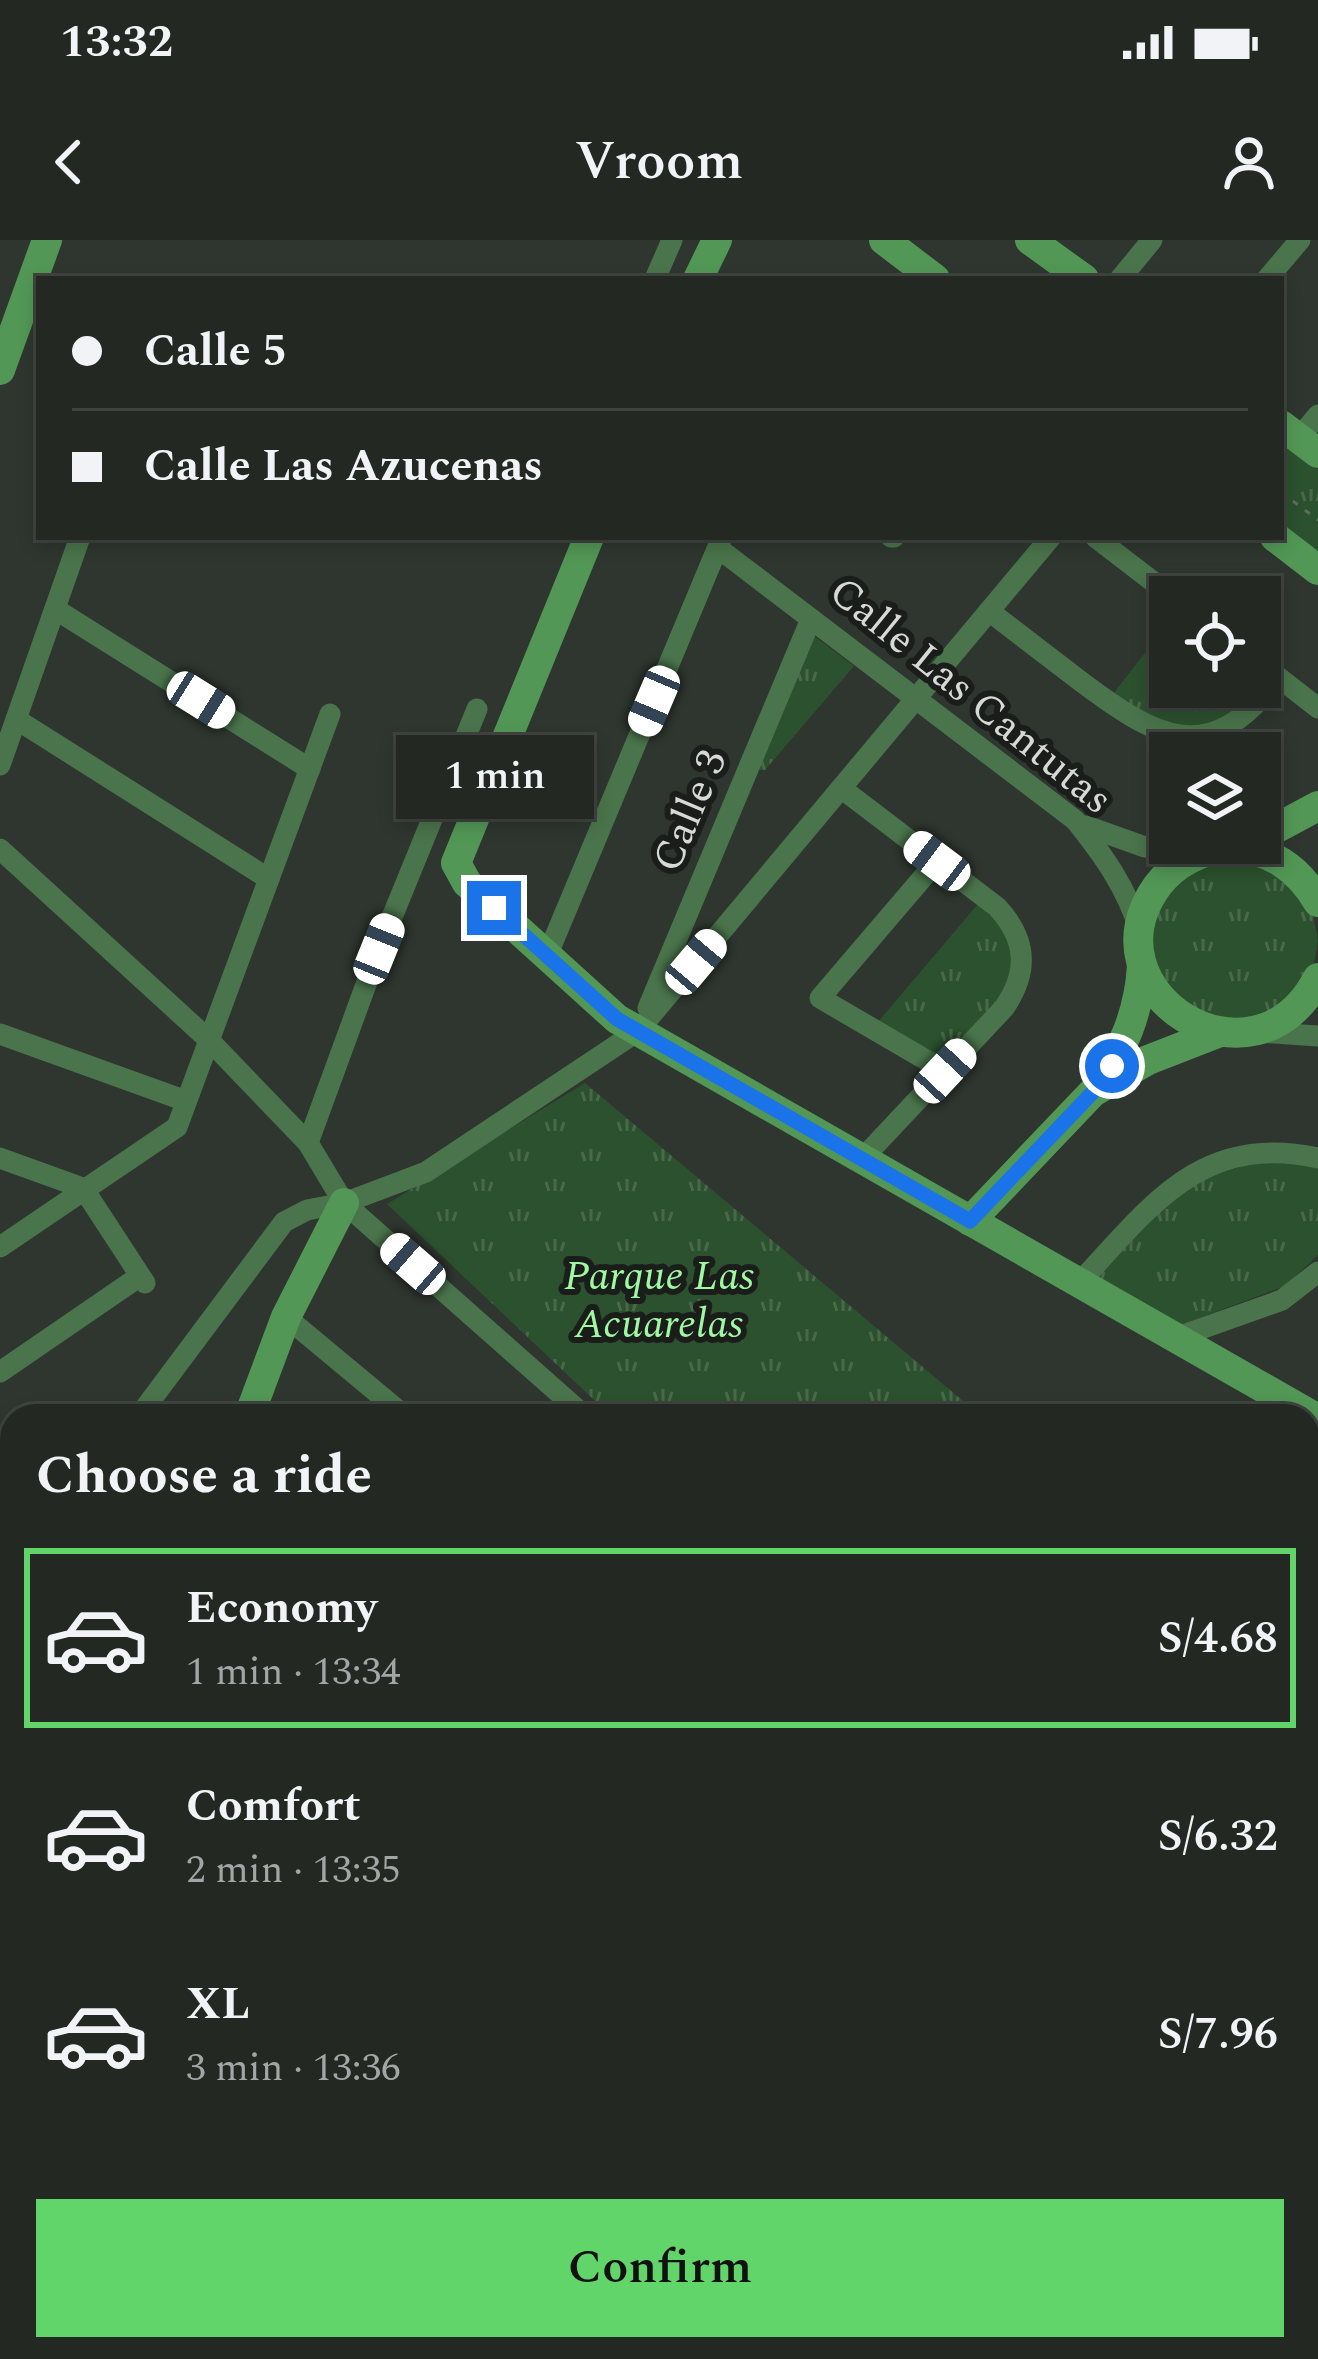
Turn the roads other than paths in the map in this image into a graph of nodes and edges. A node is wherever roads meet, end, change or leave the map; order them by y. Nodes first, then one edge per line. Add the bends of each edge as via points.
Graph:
1 (47, 240) edge
2 (672, 240) edge
3 (717, 240) edge
4 (884, 240) edge
5 (1030, 240) edge
6 (1152, 240) edge
7 (1300, 240) edge
8 (656, 276) edge
9 (699, 276) edge
10 (931, 276) edge
11 (1080, 276) edge
12 (1122, 276) edge
13 (1270, 276) edge
14 (0, 370) edge
15 (79, 540) edge
16 (589, 540) edge
17 (1048, 540) edge
18 (1099, 540) edge
19 (1278, 540) edge
20 (720, 542) edge
21 (1318, 570) edge
22 (1149, 579) edge
23 (55, 609) junction
24 (989, 611) junction
25 (811, 619) junction
26 (1281, 679) edge
27 (916, 699) junction
28 (1253, 708) edge
29 (1318, 708) edge
30 (477, 709) dead end
31 (330, 714) dead end
32 (16, 719) junction
33 (0, 765) edge
34 (310, 769) junction
35 (841, 788) junction
36 (1318, 806) edge
37 (1075, 820) junction
38 (1281, 824) edge
39 (1149, 848) edge
40 (0, 849) edge
41 (937, 861) junction
42 (1281, 862) edge
43 (1194, 864) edge
44 (269, 879) junction
45 (1318, 902) edge
46 (690, 907) junction
47 (725, 927) junction
48 (1141, 948) junction
49 (547, 956) junction
50 (1318, 978) edge
51 (638, 1031) junction
52 (1236, 1032) junction
53 (0, 1034) edge
54 (1318, 1036) edge
55 (209, 1040) junction
56 (945, 1071) junction
57 (1093, 1092) junction
58 (186, 1101) junction
59 (308, 1143) junction
60 (0, 1158) edge
61 (1318, 1158) edge
62 (862, 1159) junction
63 (83, 1188) junction
64 (344, 1203) junction
65 (970, 1221) junction
66 (0, 1247) edge
67 (1318, 1272) edge
68 (1078, 1283) junction
69 (286, 1317) junction
70 (1175, 1338) junction
71 (0, 1372) edge
72 (148, 1404) edge
73 (253, 1404) edge
74 (385, 1404) edge
75 (571, 1404) edge
76 (1292, 1404) edge

1 - 14 street
2 - 8 street
3 - 9 street
4 - 10 street
5 - 11 street
6 - 12 street
7 - 13 street
15 - 23 street
16 - 49 street via 455,863 467,884
17 - 24 street
18 - 22 street
19 - 21 street
20 - 25 street, Calle Las Cantutas
20 - 49 street
23 - 32 street
23 - 34 street
24 - 27 street
24 - 28 street via 1134,722 1196,734
25 - 27 street, Calle Las Cantutas
25 - 46 street, Calle 3
26 - 29 street
27 - 35 street
27 - 37 street, Calle Las Cantutas
30 - 59 street
31 - 34 street
32 - 33 street
32 - 44 street
34 - 44 street
35 - 41 street
35 - 47 street
36 - 38 street
37 - 39 street
37 - 48 street, Calle Las Cantutas via 1124,887
40 - 55 street
41 - 56 street via 1012,923 1024,967 1004,1008
41 - 56 street via 820,998
42 - 45 street
43 - 48 street via 1165,877 1148,902
44 - 55 street
46 - 47 street
46 - 51 street, Calle 3
47 - 51 street
48 - 52 street via 1155,992 1177,1015
48 - 57 street via 1137,1009
49 - 51 street
50 - 52 street via 1292,1012
51 - 62 street
51 - 64 street via 426,1172
52 - 54 street
52 - 57 street via 1148,1060
53 - 58 street
55 - 58 street
55 - 59 street
56 - 62 street
57 - 65 street
58 - 63 street via 177,1127
59 - 64 street
60 - 63 street
61 - 68 street via 1261,1152 1207,1165 1162,1194
62 - 65 street
63 - 66 street
63 - 71 street via 143,1279
64 - 69 street
64 - 72 street via 284,1222
64 - 75 street
65 - 68 street
67 - 70 street via 1282,1300
68 - 70 street
69 - 73 street
69 - 74 street
70 - 76 street

